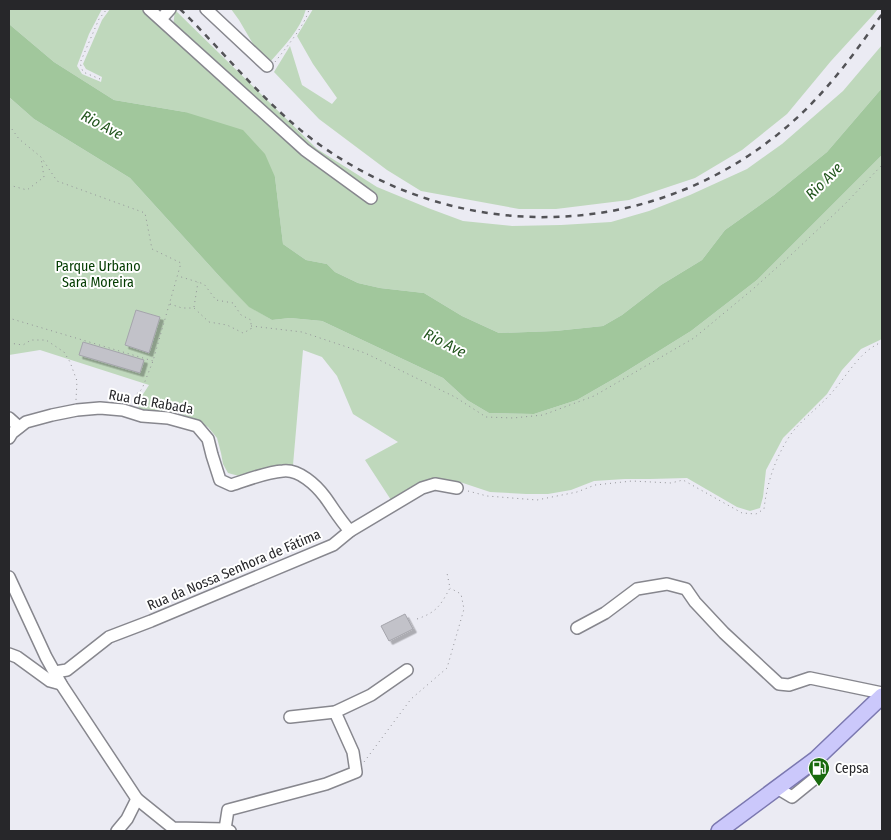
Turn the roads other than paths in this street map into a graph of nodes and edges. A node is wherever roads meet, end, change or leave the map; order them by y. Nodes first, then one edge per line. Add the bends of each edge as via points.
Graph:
1 (149, 9) edge
2 (170, 9) edge
3 (206, 9) edge
4 (161, 19) junction
5 (267, 66) road end
6 (370, 198) dead end
7 (9, 418) edge
8 (19, 428) junction
9 (9, 438) edge
10 (457, 488) road end
11 (350, 531) junction
12 (9, 577) edge
13 (577, 628) dead end
14 (9, 654) edge
15 (407, 670) dead end
16 (56, 672) junction
17 (61, 684) junction
18 (882, 694) edge
19 (335, 712) junction
20 (290, 717) dead end
21 (137, 799) junction
22 (227, 830) edge
23 (116, 831) edge
24 (719, 831) edge

1 - 4 street
2 - 4 street
3 - 5 street
4 - 6 street via 305,150
7 - 8 street
8 - 9 street, Rua da Rabada
8 - 11 street, Rua da Rabada via 26,422 52,415 100,408 168,418 197,426 208,439 220,480 231,485 285,470 298,474 324,495
10 - 11 street, Rua da Nossa Senhora de Fátima via 434,484 422,488
11 - 16 street, Rua da Nossa Senhora de Fátima via 333,545 109,637 67,670
12 - 16 street
13 - 18 street via 605,613 637,589 667,584 686,589 724,633 779,684 789,685 810,678
14 - 17 street via 50,681
15 - 19 street via 371,695
16 - 17 street
17 - 21 street
18 - 24 main road via 816,759
19 - 20 street
19 - 22 street via 353,752 356,772 326,784 228,810
21 - 22 street via 173,828
21 - 23 street via 127,819

